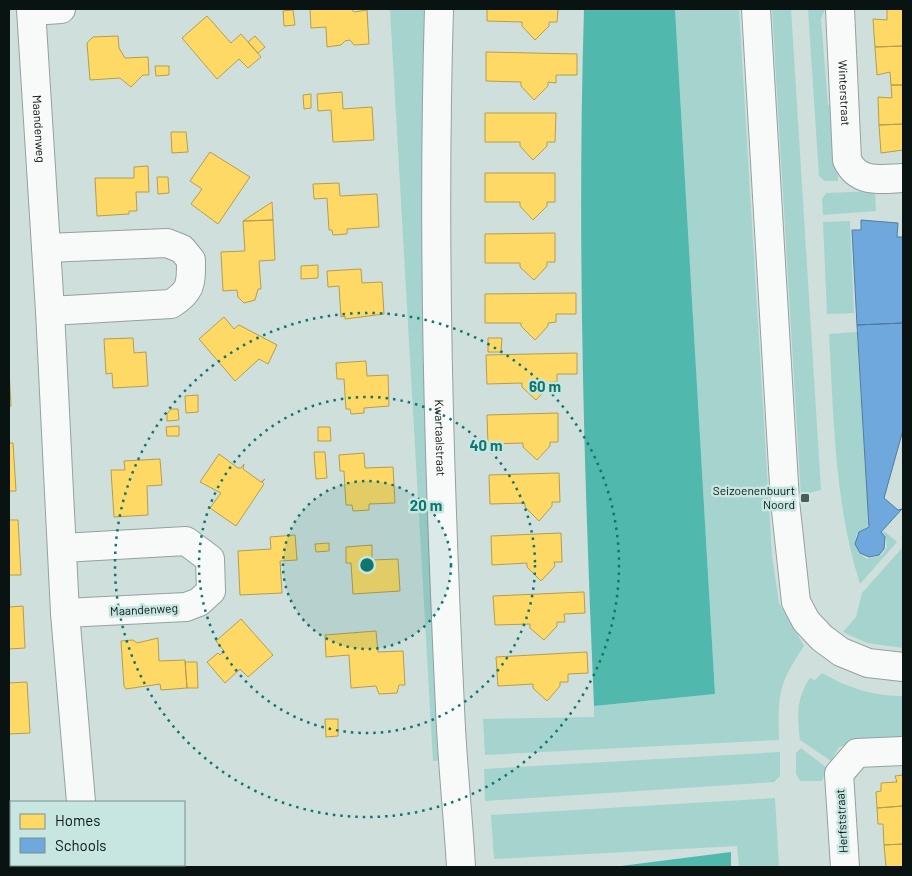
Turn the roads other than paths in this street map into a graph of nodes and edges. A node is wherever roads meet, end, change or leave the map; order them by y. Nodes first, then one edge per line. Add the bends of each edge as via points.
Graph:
1 (61, 9) edge
2 (439, 9) edge
3 (756, 9) edge
4 (840, 9) edge
5 (32, 10) edge
6 (903, 178) edge
7 (46, 248) junction
8 (50, 311) junction
9 (62, 548) junction
10 (65, 613) junction
11 (903, 667) edge
12 (903, 750) edge
13 (81, 801) edge
14 (461, 867) edge
15 (845, 867) edge

1 - 5 street, Maandenweg
2 - 14 street, Kwartaalstraat via 436,284 439,444 450,709
3 - 11 street via 785,504 796,602 806,621 840,652 868,663
4 - 6 street, Winterstraat via 846,151 850,167 868,179
5 - 7 street, Maandenweg
7 - 8 street, Maandenweg
7 - 8 street via 168,243 182,249 191,260 191,284 171,304
8 - 9 street, Maandenweg
9 - 10 street, Maandenweg
9 - 10 street, Maandenweg via 186,541 210,559 211,591 199,602 186,607
10 - 13 street, Maandenweg
12 - 15 street, Herfststraat via 856,753 839,774

